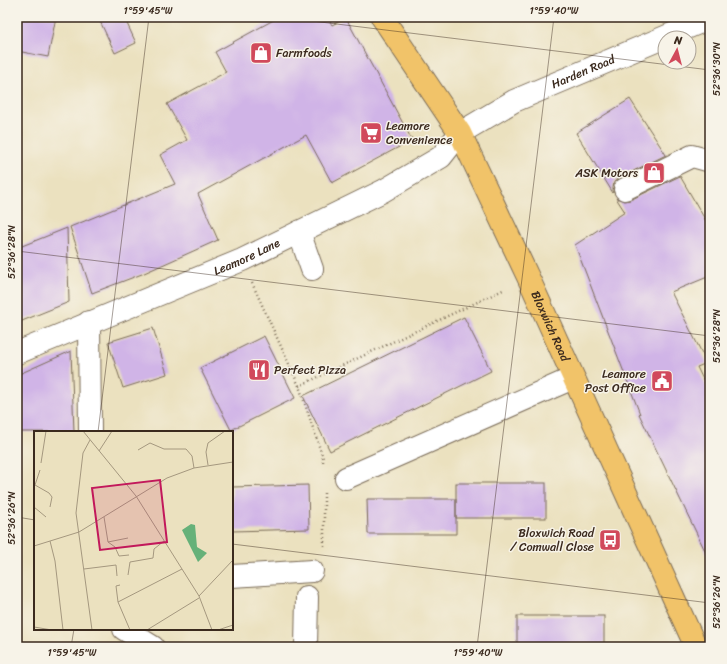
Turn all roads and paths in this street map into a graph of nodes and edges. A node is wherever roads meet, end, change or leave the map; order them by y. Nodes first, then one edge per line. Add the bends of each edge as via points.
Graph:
1 (382, 17) edge
2 (710, 18) edge
3 (460, 133) junction
4 (710, 161) edge
5 (626, 189) dead end
6 (299, 232) junction
7 (242, 260) junction
8 (312, 269) dead end
9 (528, 277) junction
10 (89, 322) junction
11 (17, 353) edge
12 (573, 378) junction
13 (299, 386) junction
14 (90, 431) edge
15 (323, 466) dead end
16 (346, 478) dead end
17 (324, 488) dead end
18 (324, 548) dead end
19 (312, 571) dead end
20 (233, 576) edge
21 (307, 597) dead end
22 (126, 630) edge
23 (153, 647) edge
24 (306, 647) edge
25 (696, 647) edge

1 - 3 main road, Bloxwich Road
2 - 3 street, Harden Road via 514,101
3 - 6 street, Leamore Lane via 440,157 383,191
3 - 9 main road, Bloxwich Road
4 - 5 street via 692,156
6 - 7 street, Leamore Lane
6 - 8 street
7 - 10 street, Leamore Lane
7 - 13 path
9 - 12 main road, Bloxwich Road
9 - 13 path
10 - 11 street, Leamore Lane
10 - 14 street
12 - 16 street
12 - 25 main road, Bloxwich Road
13 - 15 path via 323,458
17 - 18 path
19 - 20 street
21 - 24 street
22 - 23 street

